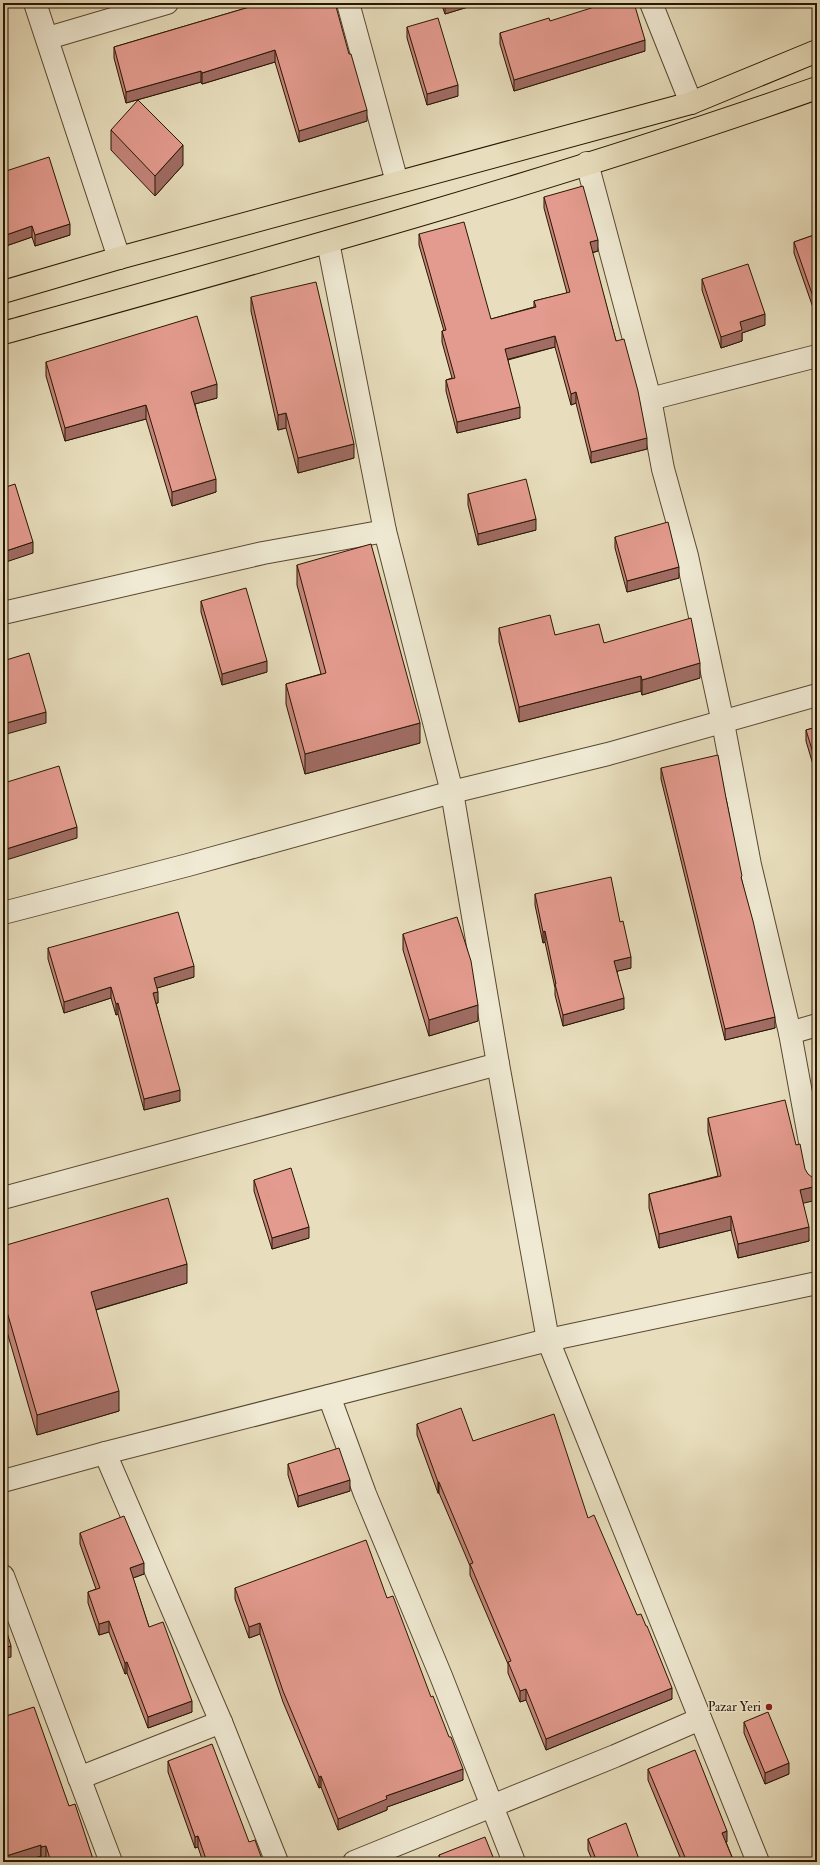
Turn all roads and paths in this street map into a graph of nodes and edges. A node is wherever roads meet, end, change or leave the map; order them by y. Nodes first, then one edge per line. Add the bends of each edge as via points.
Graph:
1 (35, 3) edge
2 (167, 3) edge
3 (348, 3) edge
4 (651, 3) edge
5 (48, 38) junction
6 (817, 51) edge
7 (817, 88) edge
8 (691, 103) junction
9 (587, 164) junction
10 (397, 182) junction
11 (328, 242) junction
12 (119, 258) junction
13 (3, 292) edge
14 (3, 333) edge
15 (817, 356) edge
16 (650, 399) junction
17 (384, 531) junction
18 (3, 614) edge
19 (817, 695) edge
20 (723, 723) junction
21 (452, 792) junction
22 (3, 913) edge
23 (817, 1025) edge
24 (790, 1033) junction
25 (498, 1064) junction
26 (817, 1180) edge
27 (3, 1198) edge
28 (817, 1283) edge
29 (548, 1340) junction
30 (329, 1396) junction
31 (105, 1453) junction
32 (3, 1481) edge
33 (3, 1576) edge
34 (700, 1719) junction
35 (221, 1722) junction
36 (79, 1778) junction
37 (491, 1807) junction
38 (111, 1862) edge
39 (277, 1862) edge
40 (354, 1862) edge
41 (514, 1862) edge
42 (758, 1862) edge

1 - 5 street
2 - 5 street
3 - 10 street
4 - 8 street
5 - 12 street
6 - 8 main road
7 - 9 main road
8 - 10 main road
9 - 11 main road
9 - 16 street
10 - 12 main road
11 - 14 main road
11 - 17 street
12 - 13 main road
15 - 16 street
16 - 20 street via 663,470 687,556
17 - 18 street via 263,553
17 - 21 street
19 - 20 street
20 - 21 street
20 - 24 street via 750,865
21 - 22 street
21 - 25 street
23 - 24 street
24 - 26 street
25 - 27 street
25 - 29 street
28 - 29 street
29 - 30 street
29 - 34 street
30 - 31 street
30 - 37 street via 365,1494 441,1676
31 - 32 street
31 - 35 street
33 - 36 street
34 - 37 street
34 - 42 street
35 - 36 street
35 - 39 street
36 - 38 street
37 - 40 street
37 - 41 street

